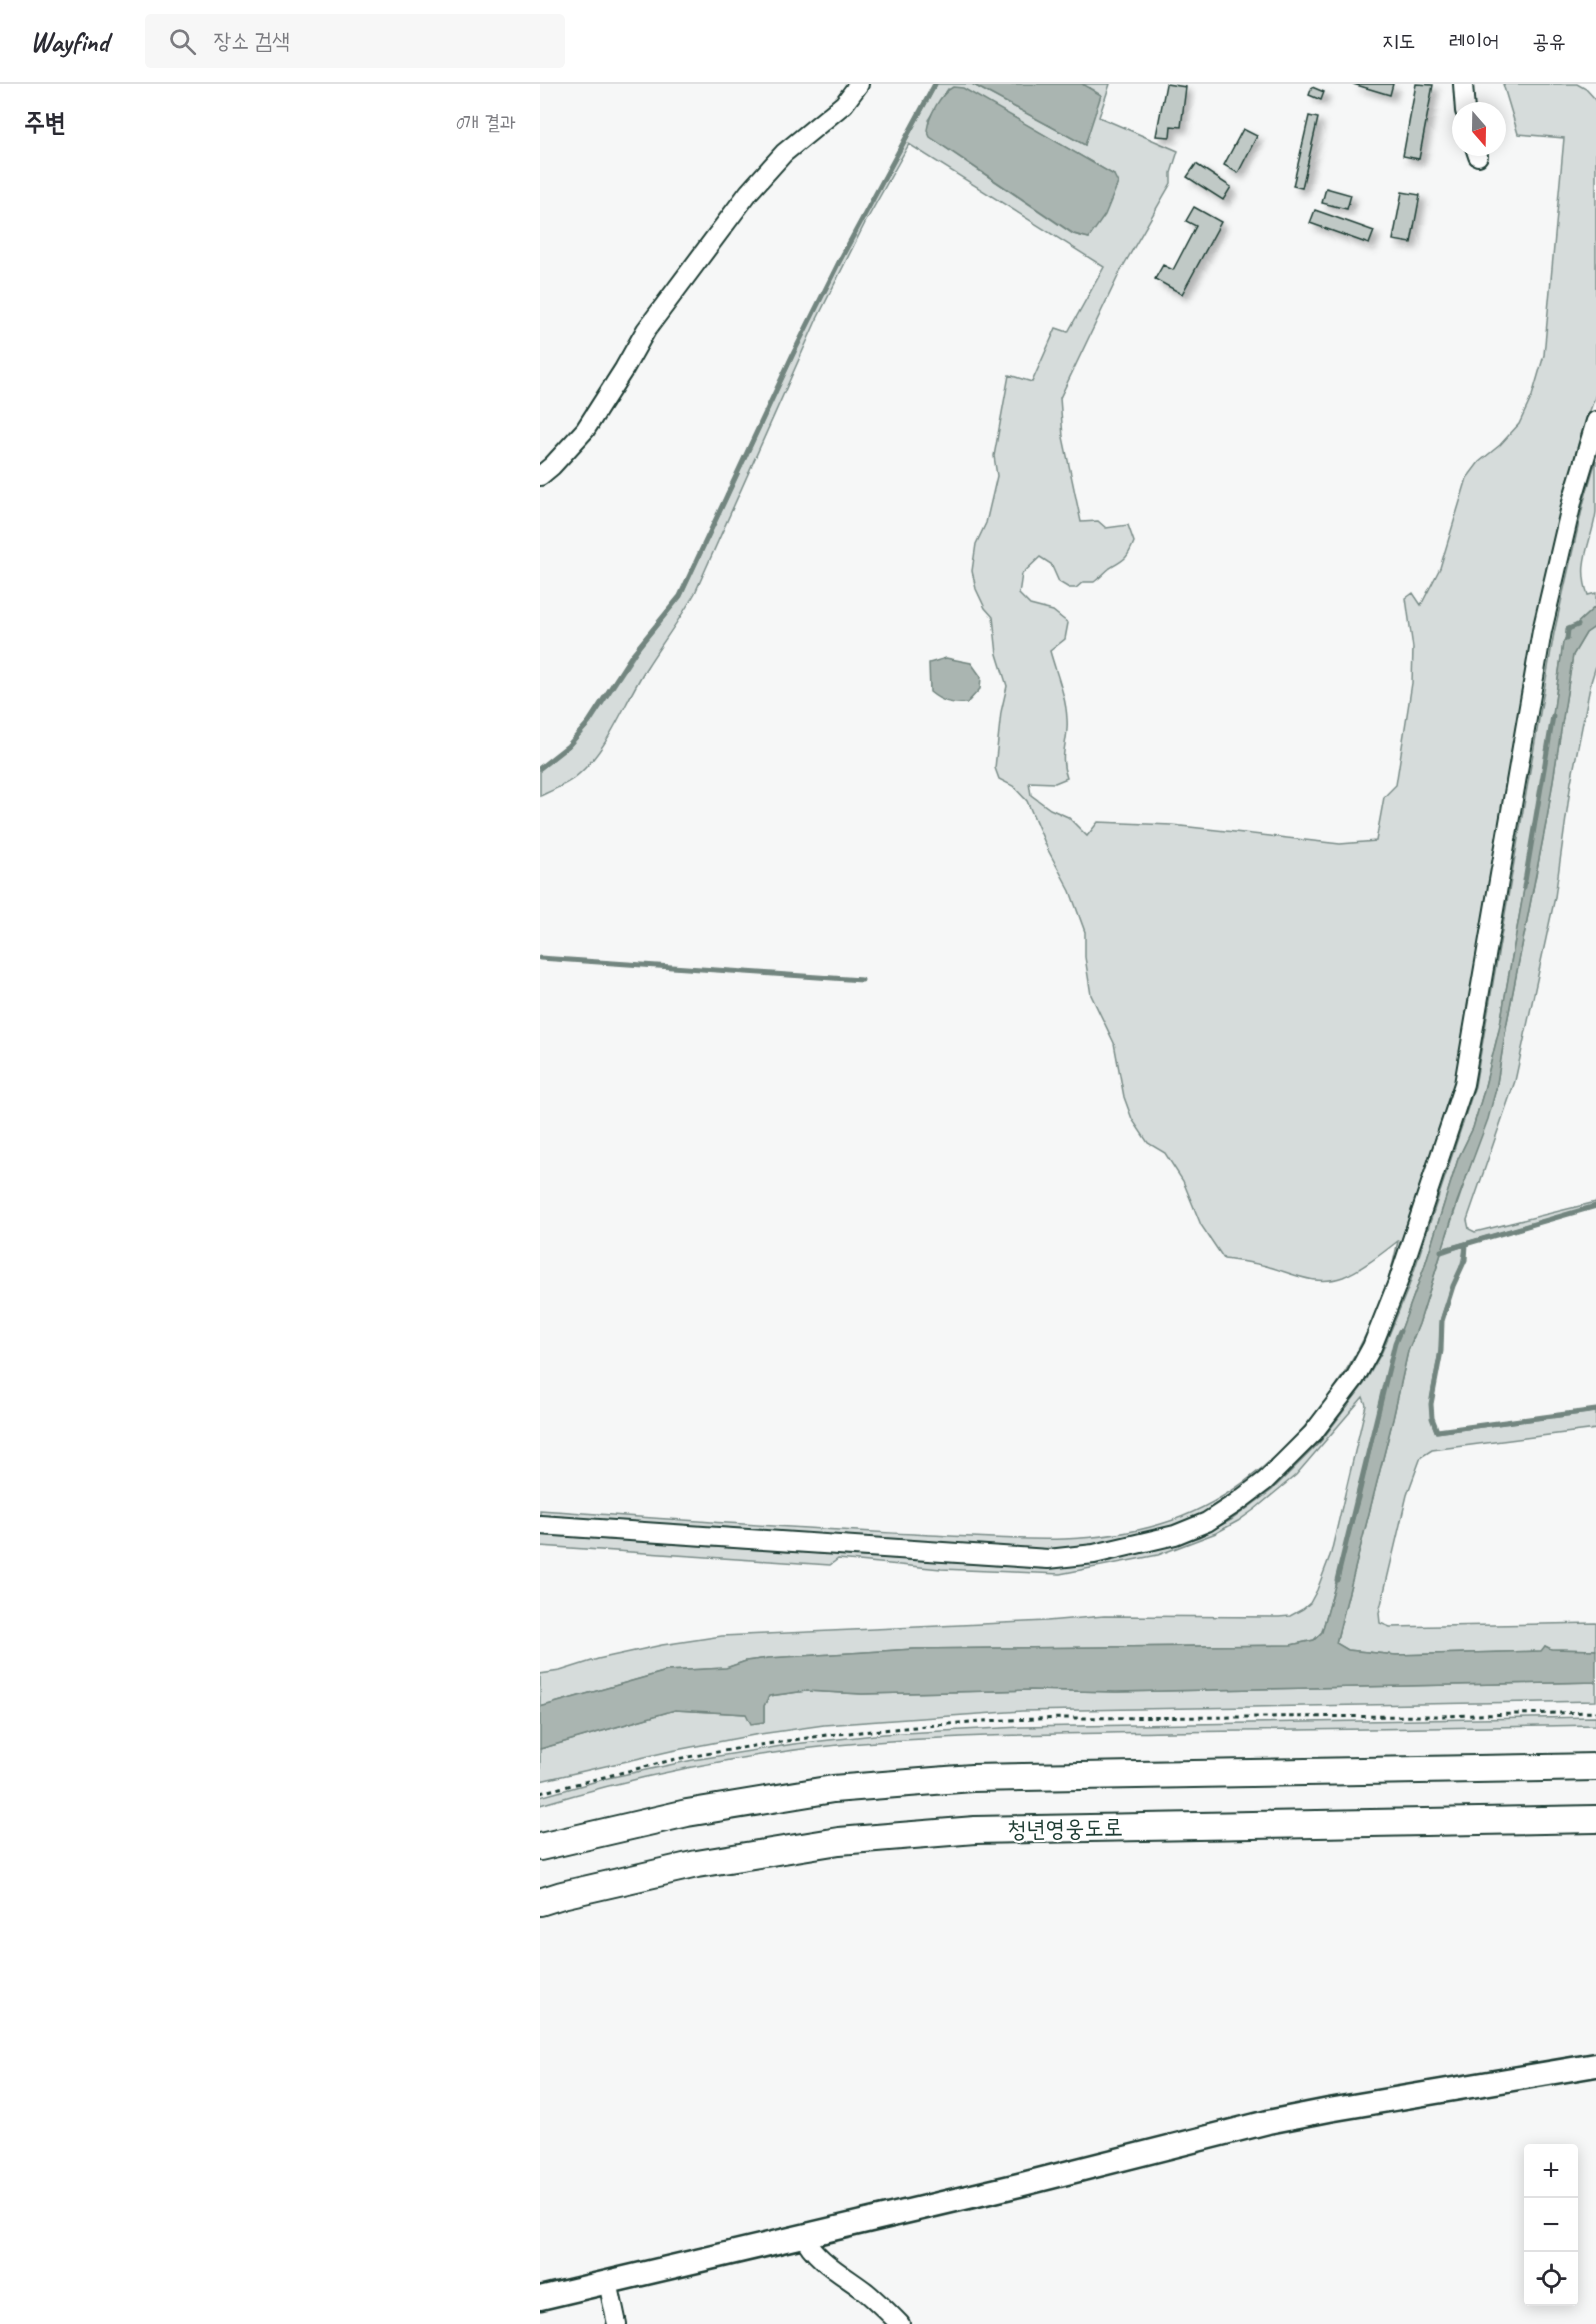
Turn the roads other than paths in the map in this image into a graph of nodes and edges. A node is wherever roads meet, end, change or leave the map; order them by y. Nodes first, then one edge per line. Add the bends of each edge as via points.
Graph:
1 (859, 84) edge
2 (1463, 84) edge
3 (1464, 102) edge
4 (1596, 421) edge
5 (540, 476) edge
6 (540, 1525) edge
7 (1596, 1767) edge
8 (1596, 1819) edge
9 (540, 1847) edge
10 (540, 1902) edge
11 (1596, 2065) edge
12 (804, 2236) junction
13 (608, 2282) junction
14 (540, 2298) edge
15 (617, 2324) edge
16 (900, 2324) edge

1 - 5 street via 844,104 784,153 749,192 646,330 585,430
2 - 3 street
4 - 6 street via 1573,498 1542,631 1464,1084 1385,1318 1355,1378 1313,1433 1264,1481 1207,1522 1166,1538 1082,1555 1048,1559
7 - 9 highway via 972,1778 833,1789 687,1813
8 - 10 highway, 청년영웅도로 via 975,1830 839,1841 697,1864
11 - 12 main road via 1268,2122
12 - 13 main road
12 - 16 street via 816,2253
13 - 14 main road
13 - 15 street

